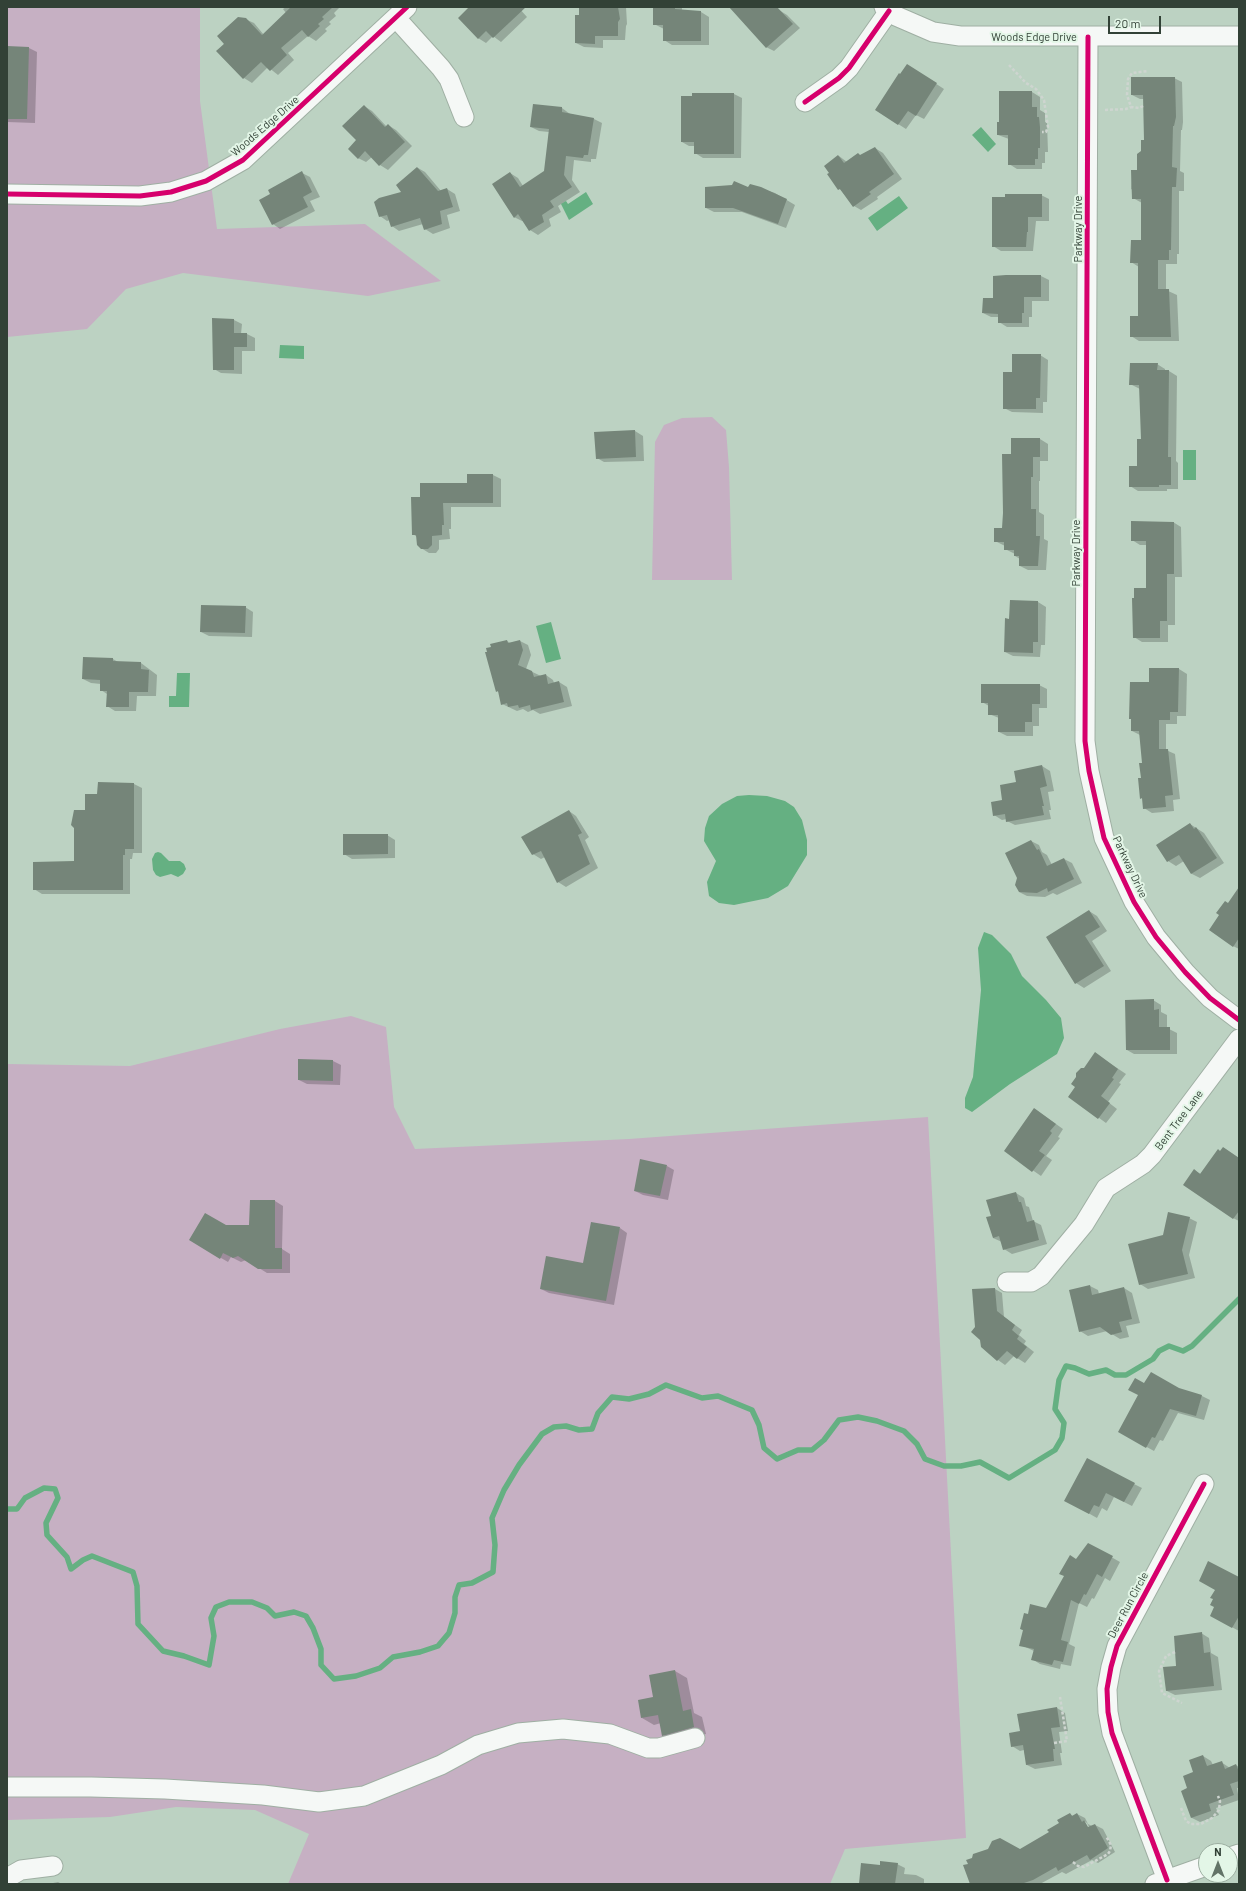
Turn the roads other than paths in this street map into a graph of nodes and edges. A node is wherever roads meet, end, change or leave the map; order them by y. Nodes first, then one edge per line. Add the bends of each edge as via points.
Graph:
1 (886, 9) edge
2 (402, 12) edge
3 (1239, 36) edge
4 (1088, 37) junction
5 (806, 102) dead end
6 (464, 117) dead end
7 (7, 194) edge
8 (1239, 1020) edge
9 (1239, 1039) edge
10 (1007, 1282) dead end
11 (1204, 1484) dead end
12 (695, 1738) dead end
13 (7, 1787) edge
14 (53, 1866) dead end
15 (1198, 1869) edge
16 (7, 1878) edge
17 (1161, 1882) edge

1 - 4 street, Woods Edge Drive via 933,32 960,36
1 - 5 street via 849,68
2 - 6 street via 449,79
2 - 7 street, Woods Edge Drive via 243,160 206,182 171,192 140,196
3 - 4 street, Woods Edge Drive
4 - 8 street, Parkway Drive via 1085,741 1089,771 1104,838 1134,902 1156,937 1185,972 1210,998
9 - 10 street, Bent Tree Lane via 1152,1155 1143,1164 1106,1188 1084,1224 1041,1276 1031,1282
11 - 17 street, Deer Run Circle via 1117,1646 1107,1689 1112,1732
12 - 13 street via 659,1748 648,1748 610,1734 563,1729 518,1733 478,1745 441,1765 364,1796 319,1802 165,1789
14 - 16 street via 21,1870
15 - 17 street

